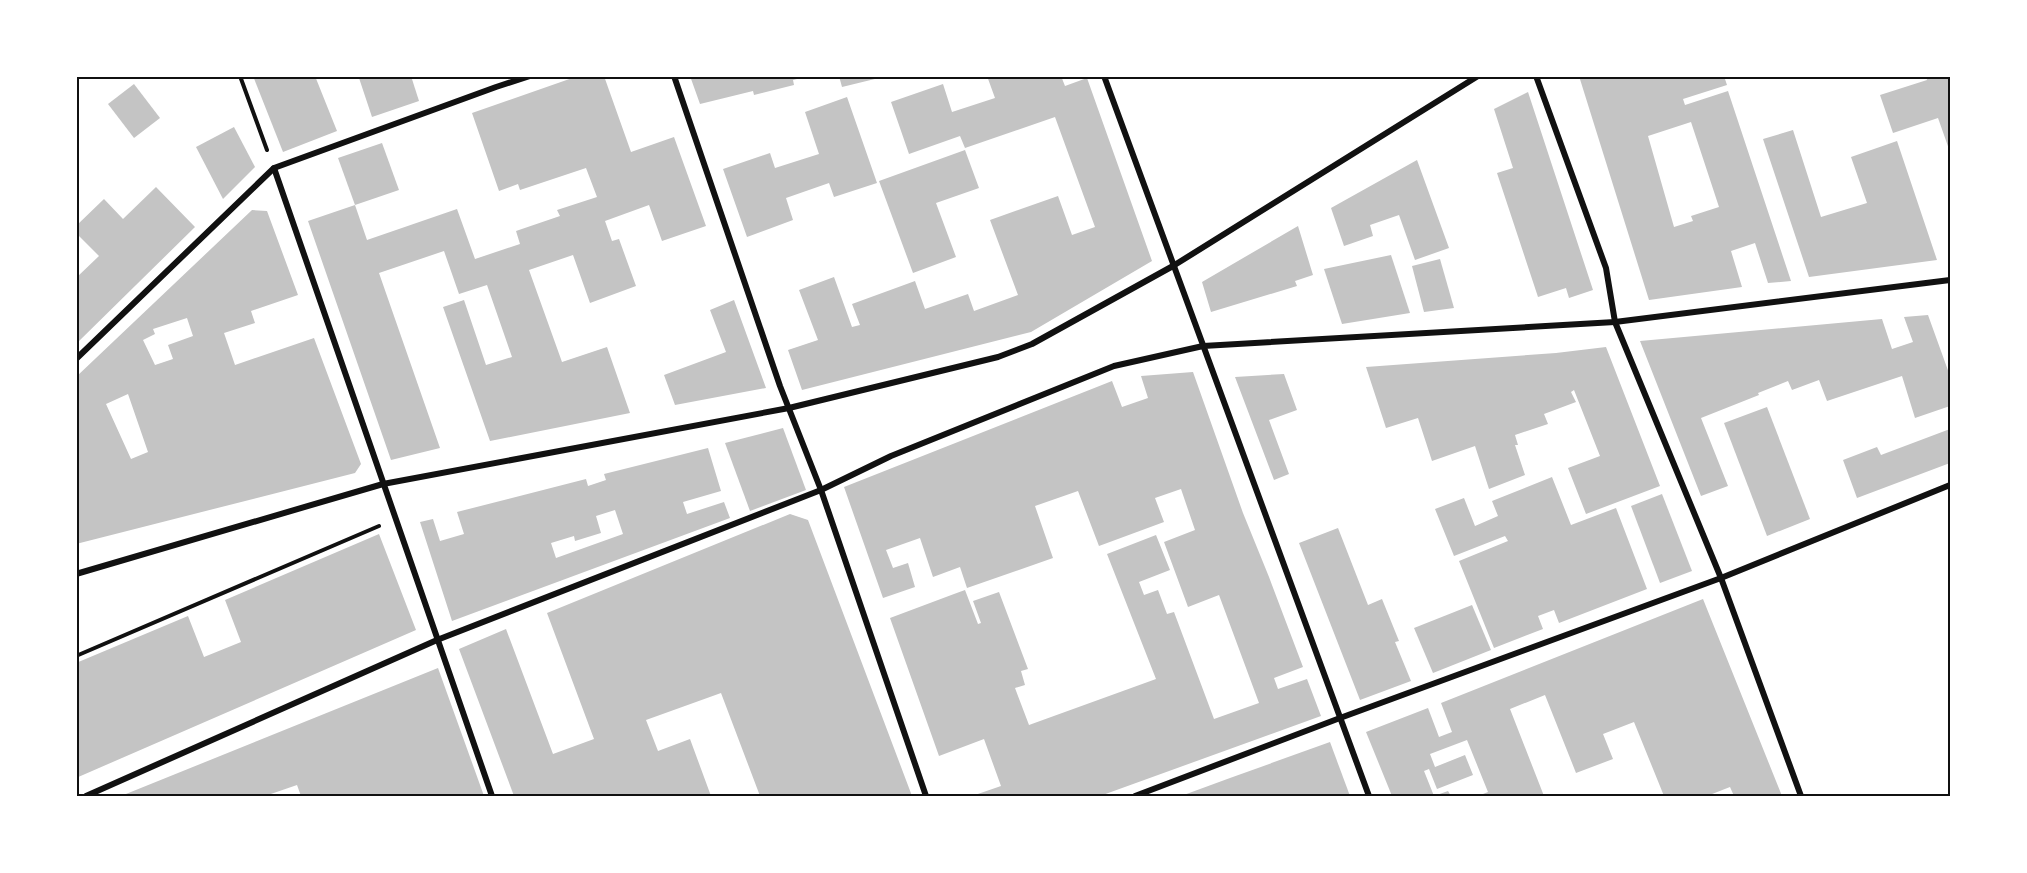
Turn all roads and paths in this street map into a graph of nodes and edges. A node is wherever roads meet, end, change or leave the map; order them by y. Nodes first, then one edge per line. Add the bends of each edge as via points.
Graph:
1 (240, 76) edge
2 (530, 76) edge
3 (674, 76) edge
4 (1104, 76) edge
5 (1478, 76) edge
6 (1536, 76) edge
7 (274, 168) junction
8 (1173, 266) junction
9 (1950, 280) edge
10 (1615, 322) junction
11 (1203, 346) junction
12 (76, 359) edge
13 (789, 408) junction
14 (383, 484) junction
15 (1950, 485) edge
16 (821, 490) junction
17 (395, 519) junction
18 (76, 574) edge
19 (1721, 578) junction
20 (437, 640) junction
21 (76, 656) edge
22 (1340, 718) junction
23 (86, 796) edge
24 (492, 796) edge
25 (926, 796) edge
26 (1135, 796) edge
27 (1369, 796) edge
28 (1801, 796) edge

1 - 7 path
2 - 7 street
3 - 13 street
4 - 8 street
5 - 8 street
6 - 10 street via 1606,268
7 - 12 street
7 - 14 street
8 - 11 street
8 - 13 street via 1032,344 1006,354
9 - 10 street
10 - 11 street
10 - 19 street
11 - 16 street via 1114,366 891,456
11 - 22 street
13 - 14 street
13 - 16 street
14 - 17 street
14 - 18 street
15 - 19 street
16 - 20 street
16 - 25 street
17 - 20 street
17 - 21 path
19 - 22 street
19 - 28 street
20 - 23 street
20 - 24 street
22 - 26 street
22 - 27 street

